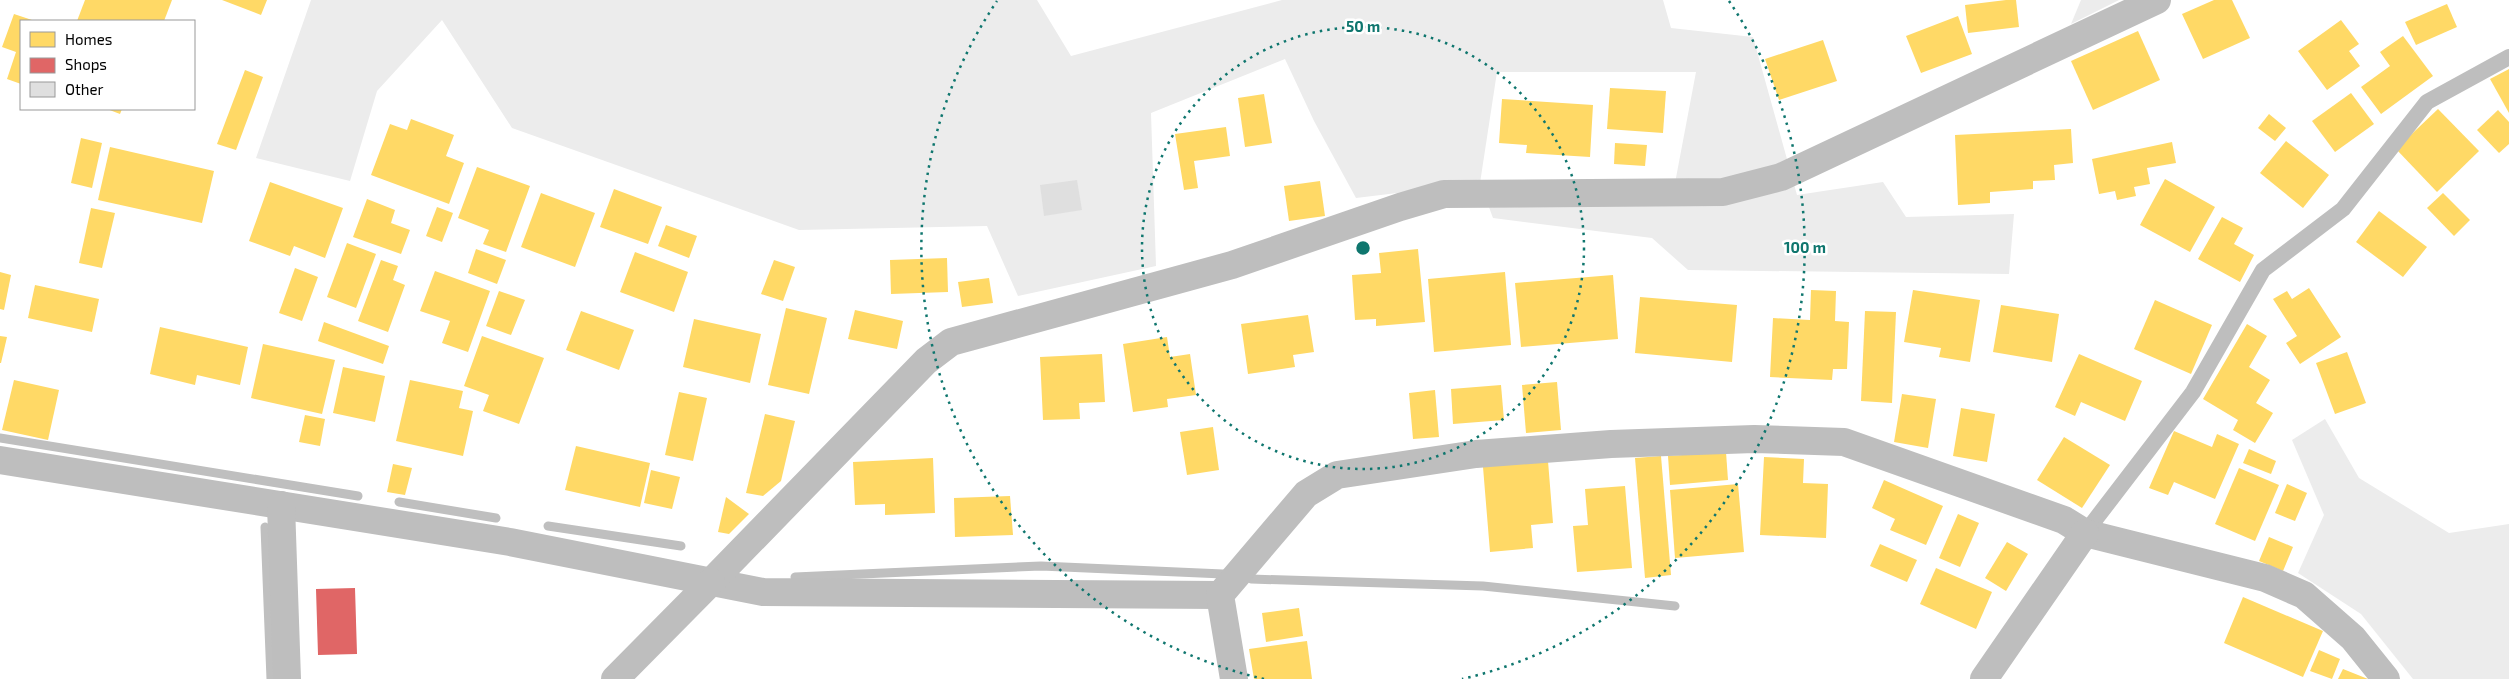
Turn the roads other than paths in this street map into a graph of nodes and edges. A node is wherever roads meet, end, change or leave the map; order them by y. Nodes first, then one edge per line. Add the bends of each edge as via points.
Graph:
1 (2157, 0) edge
2 (2509, 57) edge
3 (0, 460) edge
4 (281, 505) junction
5 (2085, 533) junction
6 (711, 582) junction
7 (1220, 595) junction
8 (287, 679) edge
9 (615, 679) edge
10 (1234, 679) edge
11 (1984, 679) edge
12 (2386, 679) edge

1 - 6 street via 1781,177 1723,192 1444,194 1232,265 951,342 926,361
2 - 5 lane via 2427,102 2343,209 2263,270 2194,392
3 - 4 street
4 - 6 street via 510,542
4 - 8 street
5 - 7 street via 2064,520 1844,442 1754,439 1612,444 1476,454 1337,475 1306,494
5 - 11 street
5 - 12 street via 2265,578 2304,595 2353,638
6 - 7 street via 763,592
6 - 9 street
7 - 10 street

